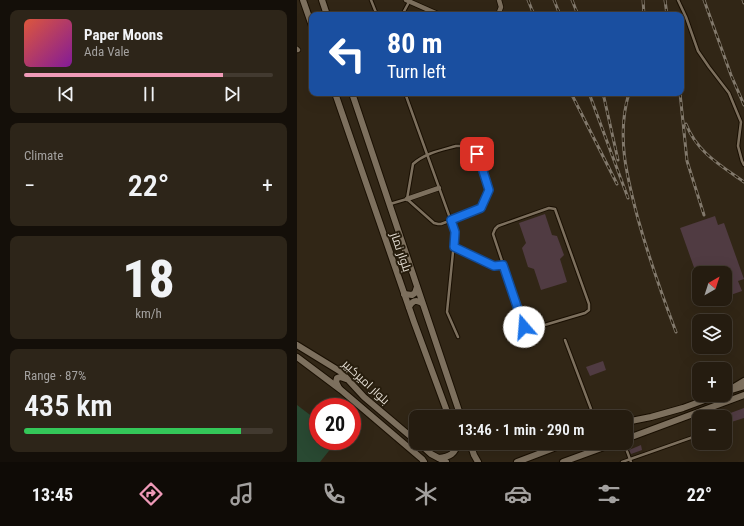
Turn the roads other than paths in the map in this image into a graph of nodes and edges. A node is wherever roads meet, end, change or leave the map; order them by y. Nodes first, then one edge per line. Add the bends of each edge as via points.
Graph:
1 (303, 0) edge
2 (322, 0) edge
3 (371, 0) edge
4 (499, 0) edge
5 (678, 0) edge
6 (407, 1) edge
7 (326, 12) edge
8 (376, 12) edge
9 (403, 12) edge
10 (426, 12) edge
11 (499, 12) edge
12 (309, 17) edge
13 (336, 96) edge
14 (354, 96) edge
15 (406, 96) edge
16 (427, 155) junction
17 (744, 165) edge
18 (439, 188) junction
19 (407, 199) junction
20 (389, 204) junction
21 (451, 220) junction
22 (454, 247) junction
23 (503, 265) junction
24 (417, 287) junction
25 (404, 294) junction
26 (422, 303) junction
27 (409, 307) junction
28 (458, 337) dead end
29 (565, 340) dead end
30 (297, 345) edge
31 (297, 357) edge
32 (348, 380) junction
33 (744, 380) edge
34 (744, 386) edge
35 (732, 388) edge
36 (341, 390) junction
37 (732, 390) edge
38 (744, 395) edge
39 (744, 398) edge
40 (732, 399) edge
41 (732, 400) edge
42 (699, 402) edge
43 (725, 402) edge
44 (446, 410) edge
45 (459, 410) edge
46 (591, 410) edge
47 (633, 421) edge
48 (409, 435) edge
49 (633, 436) edge
50 (692, 438) edge
51 (428, 450) edge
52 (455, 450) edge
53 (472, 450) edge
54 (549, 450) edge
55 (593, 450) edge
56 (626, 450) edge
57 (438, 458) junction
58 (630, 461) edge
59 (424, 462) edge
60 (446, 462) edge
61 (478, 462) edge
62 (517, 462) edge
63 (563, 462) edge
64 (622, 462) edge

1 - 12 main road
2 - 7 main road
3 - 8 lane
4 - 11 street
5 - 17 lane via 698,51 732,99 741,122 738,146
6 - 9 lane
6 - 10 street
13 - 25 main road, بلوار نماز
14 - 20 main road, بلوار نماز
15 - 16 lane
16 - 18 lane
16 - 19 lane via 413,164
16 - 21 lane via 460,146 478,155 489,190 481,208
18 - 19 street
18 - 21 lane
19 - 20 lane
19 - 21 lane via 434,223 441,224
20 - 24 main road, بلوار نماز
21 - 22 lane via 455,232
22 - 23 lane via 494,266
22 - 28 lane via 447,312
23 - 23 lane via 524,327 528,330 589,310 555,209 549,208 495,229 493,234
24 - 25 main road via 412,295
24 - 26 main road, بلوار نماز
25 - 27 main road, بلوار نماز
26 - 27 main road via 414,301
26 - 45 main road, بلوار نماز
27 - 44 main road, بلوار نماز
29 - 46 lane
30 - 32 main road, بلوار امیرکبیر via 334,367
31 - 36 main road, بلوار امیرکبیر
32 - 36 main road via 337,378
32 - 48 main road, بلوار امیرکبیر
33 - 35 main road
34 - 37 main road
36 - 59 main road, بلوار امیرکبیر
38 - 40 main road
39 - 41 main road
42 - 47 main road
43 - 49 main road
50 - 58 lane
51 - 57 main road
52 - 57 main road via 452,455
53 - 61 main road
54 - 62 main road
55 - 63 main road
56 - 58 lane
57 - 60 main road
58 - 64 lane

